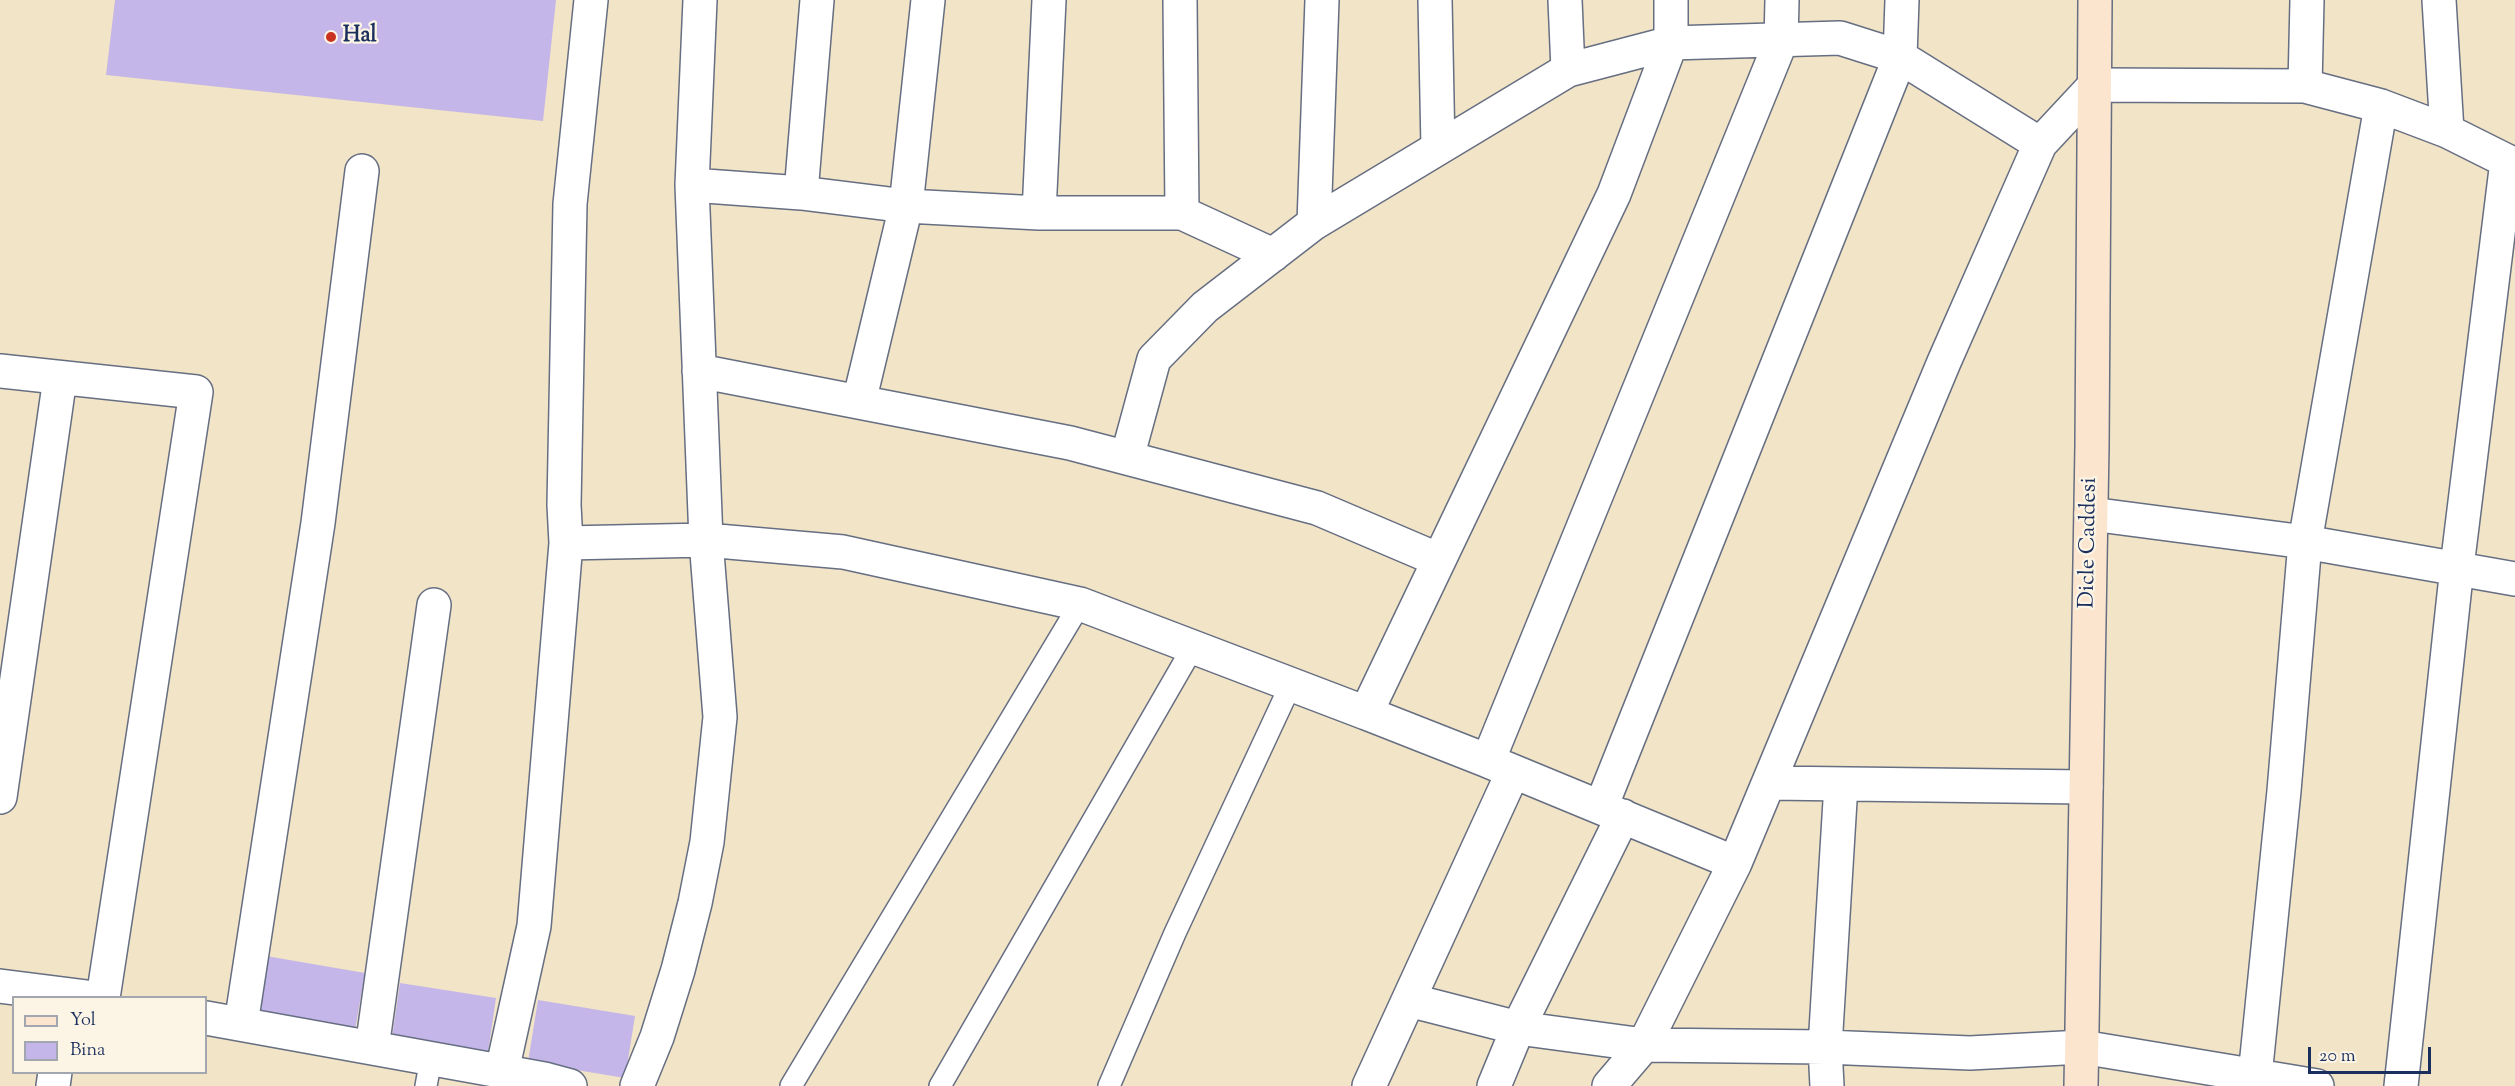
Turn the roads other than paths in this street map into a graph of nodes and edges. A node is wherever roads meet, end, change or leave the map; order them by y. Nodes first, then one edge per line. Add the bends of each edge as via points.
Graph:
1 (591, 0) edge
2 (700, 0) edge
3 (817, 0) edge
4 (928, 0) edge
5 (1050, 0) edge
6 (1180, 0) edge
7 (1322, 0) edge
8 (1436, 0) edge
9 (1565, 0) edge
10 (1671, 0) edge
11 (1782, 0) edge
12 (1902, 0) edge
13 (2095, 0) edge
14 (2307, 0) edge
15 (2439, 0) edge
16 (1781, 41) junction
17 (1671, 43) junction
18 (1900, 57) junction
19 (1568, 70) junction
20 (2095, 85) junction
21 (2306, 86) junction
22 (2381, 106) junction
23 (2447, 131) junction
24 (2040, 144) junction
25 (1438, 148) junction
26 (2511, 163) edge
27 (362, 171) dead end
28 (692, 185) junction
29 (801, 193) junction
30 (906, 206) junction
31 (1039, 213) junction
32 (1182, 213) junction
33 (1314, 223) junction
34 (1273, 255) junction
35 (0, 371) edge
36 (699, 371) junction
37 (60, 378) junction
38 (859, 402) junction
39 (1127, 458) junction
40 (2091, 514) junction
41 (706, 540) junction
42 (2305, 542) junction
43 (566, 543) junction
44 (1439, 560) junction
45 (2457, 567) junction
46 (2515, 579) edge
47 (1080, 604) junction
48 (434, 605) dead end
49 (1193, 647) junction
50 (1291, 684) junction
51 (1366, 713) junction
52 (1501, 766) junction
53 (1770, 783) junction
54 (1840, 784) junction
55 (2086, 787) junction
56 (0, 797) edge
57 (1612, 811) junction
58 (1735, 863) junction
59 (0, 986) edge
60 (76, 996) edge
61 (104, 996) edge
62 (1409, 1000) junction
63 (207, 1018) edge
64 (242, 1024) junction
65 (1518, 1028) junction
66 (1644, 1045) junction
67 (1826, 1047) junction
68 (2082, 1047) junction
69 (372, 1048) junction
70 (502, 1071) junction
71 (429, 1072) edge
72 (2274, 1081) edge
73 (552, 1084) edge
74 (637, 1086) edge
75 (791, 1086) edge
76 (940, 1086) edge
77 (1109, 1086) edge
78 (1369, 1086) edge
79 (1494, 1086) edge
80 (1609, 1086) edge
81 (1827, 1086) edge
82 (2081, 1086) edge
83 (2317, 1086) edge
84 (2401, 1086) edge

1 - 43 street via 570,204
2 - 28 street
3 - 29 street
4 - 30 street
5 - 31 street
6 - 32 street
7 - 33 street
8 - 25 street
9 - 19 street
10 - 17 street
11 - 16 street
12 - 18 street
13 - 20 main road, Dicle Caddesi
14 - 21 street
15 - 23 street
16 - 17 street
16 - 18 street via 1840,38
16 - 52 street
17 - 19 street
17 - 44 street via 1614,194
18 - 24 street
18 - 57 street
19 - 25 street
20 - 21 street
20 - 24 street
20 - 40 main road, Dicle Caddesi
21 - 22 street
22 - 23 street
22 - 42 street
23 - 26 street
24 - 53 street via 1944,362
25 - 33 street
26 - 45 street
27 - 64 street via 318,523
28 - 29 street
28 - 36 street
29 - 30 street
30 - 31 street
30 - 38 street
31 - 32 street
32 - 34 street
33 - 34 street
34 - 39 street via 1205,307 1154,360
35 - 37 street
36 - 38 street
36 - 41 street
37 - 56 street
37 - 61 street via 196,392
38 - 39 street via 1070,443
39 - 44 street via 1317,508
40 - 42 street
40 - 55 main road, Dicle Caddesi
41 - 43 street
41 - 47 street via 843,552
41 - 74 street via 720,717 708,831 696,903 678,970
42 - 45 street
42 - 72 street via 2284,791
43 - 70 street via 534,926
44 - 51 street
45 - 46 street
45 - 84 street
47 - 49 street
47 - 75 lane
48 - 69 street
49 - 50 street
49 - 76 lane
50 - 51 street
50 - 77 lane
51 - 52 street
52 - 57 street
52 - 62 street
53 - 54 street
53 - 58 street
54 - 55 street
54 - 67 street
55 - 68 main road, Dicle Caddesi
57 - 58 street
57 - 65 street
58 - 66 street
59 - 60 street
62 - 65 street
62 - 78 street
63 - 64 street
64 - 69 street
65 - 66 street
65 - 79 street
66 - 67 street
66 - 80 street
67 - 68 street via 1970,1053
67 - 81 street
68 - 72 street
68 - 82 main road, Dicle Caddesi
69 - 71 street
70 - 71 street
70 - 73 street
72 - 83 street

